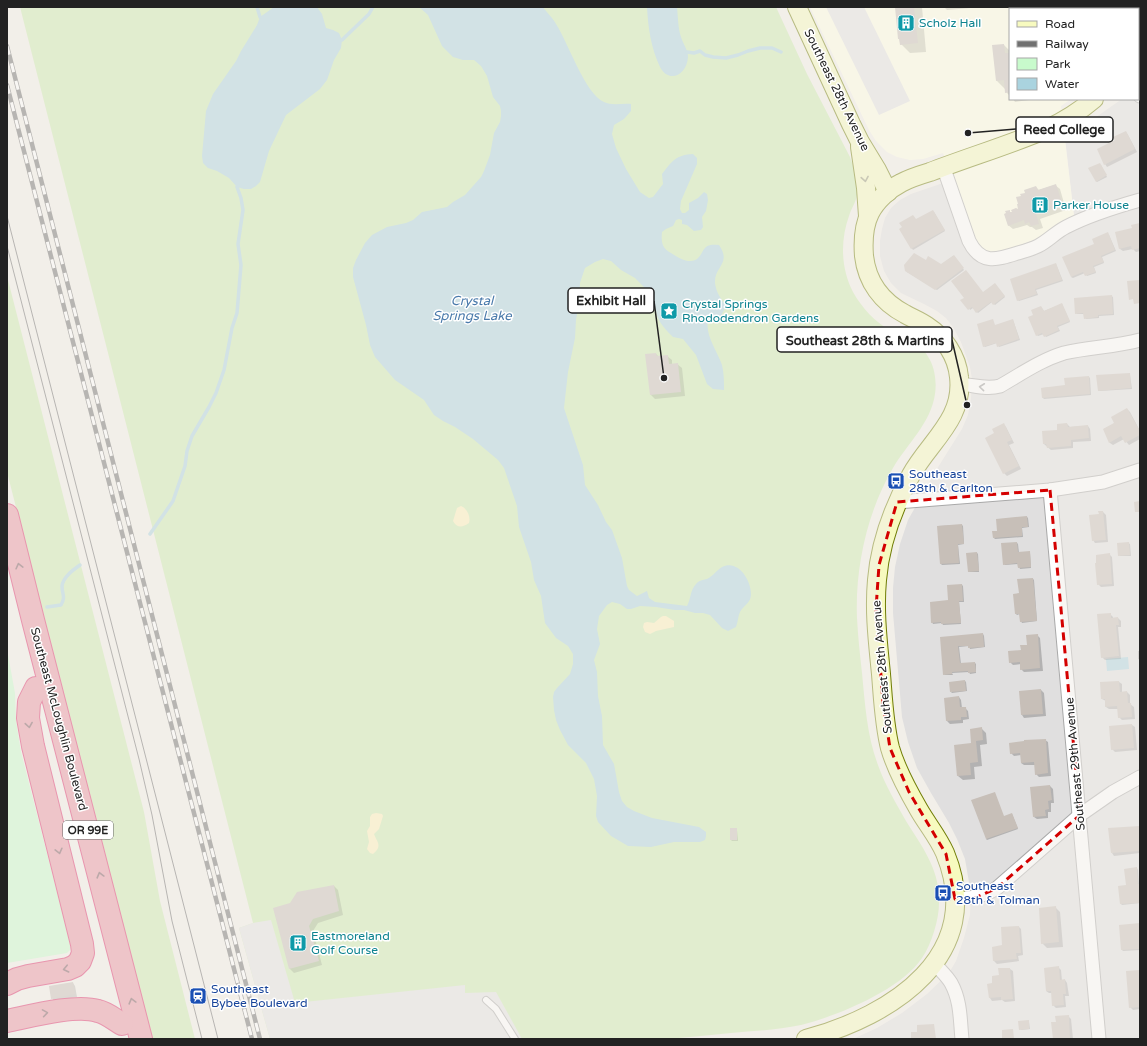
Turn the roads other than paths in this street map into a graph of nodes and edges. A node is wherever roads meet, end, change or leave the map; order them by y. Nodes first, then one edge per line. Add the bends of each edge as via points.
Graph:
1 (797, 7) edge
2 (1093, 100) edge
3 (860, 142) junction
4 (943, 166) junction
5 (888, 192) junction
6 (1140, 200) edge
7 (868, 216) junction
8 (1140, 340) edge
9 (960, 384) junction
10 (1140, 470) edge
11 (1050, 490) junction
12 (897, 502) junction
13 (7, 516) edge
14 (7, 574) edge
15 (24, 613) junction
16 (36, 688) junction
17 (1140, 777) edge
18 (1080, 816) junction
19 (955, 899) junction
20 (935, 964) junction
21 (7, 984) edge
22 (486, 1000) dead end
23 (7, 1020) edge
24 (124, 1032) edge
25 (141, 1039) edge
26 (515, 1039) edge
27 (806, 1039) edge
28 (962, 1039) edge
29 (1099, 1039) edge

1 - 3 main road, Southeast 28th Avenue
2 - 4 main road via 1048,128
3 - 5 main road, Southeast 28th Avenue
3 -> 7 main road
4 - 5 main road via 899,184
4 - 6 street via 969,241 974,250 984,258 1002,258 1036,247 1065,227 1094,214
5 - 7 main road, Southeast 28th Avenue
7 - 9 main road, Southeast 28th Avenue via 863,246 864,260 872,283 887,302 930,327 944,341 955,361
8 -> 9 street via 1063,354 1042,362 1000,386 987,388
9 - 12 main road, Southeast 28th Avenue via 951,419 917,464
10 - 11 street via 1103,482
11 - 12 street
11 - 18 street, Southeast 29th Avenue
12 - 19 main road, Southeast 28th Avenue via 882,547 877,580 876,625 884,714 890,748 901,774 946,854
15 -> 13 highway, Southeast McLoughlin Boulevard / OR 99E
14 - 15 highway, Southeast McLoughlin Boulevard / OR 99E
15 - 16 highway, Southeast McLoughlin Boulevard / OR 99E
25 -> 15 highway, Southeast McLoughlin Boulevard / OR 99E
16 -> 21 highway via 29,702 28,718 83,953 80,961 68,969 28,976
16 - 24 highway, Southeast McLoughlin Boulevard / OR 99E
17 - 18 street via 1113,792
18 - 19 street via 991,892 975,898
18 - 29 street, Southeast 29th Avenue
19 - 20 main road, Southeast 28th Avenue via 953,925 948,941
20 - 27 main road, Southeast 28th Avenue via 913,986 884,1006 863,1018
20 - 28 street via 954,990 959,1004
22 - 26 lane via 503,1018
23 -> 24 highway via 84,1008 101,1011

